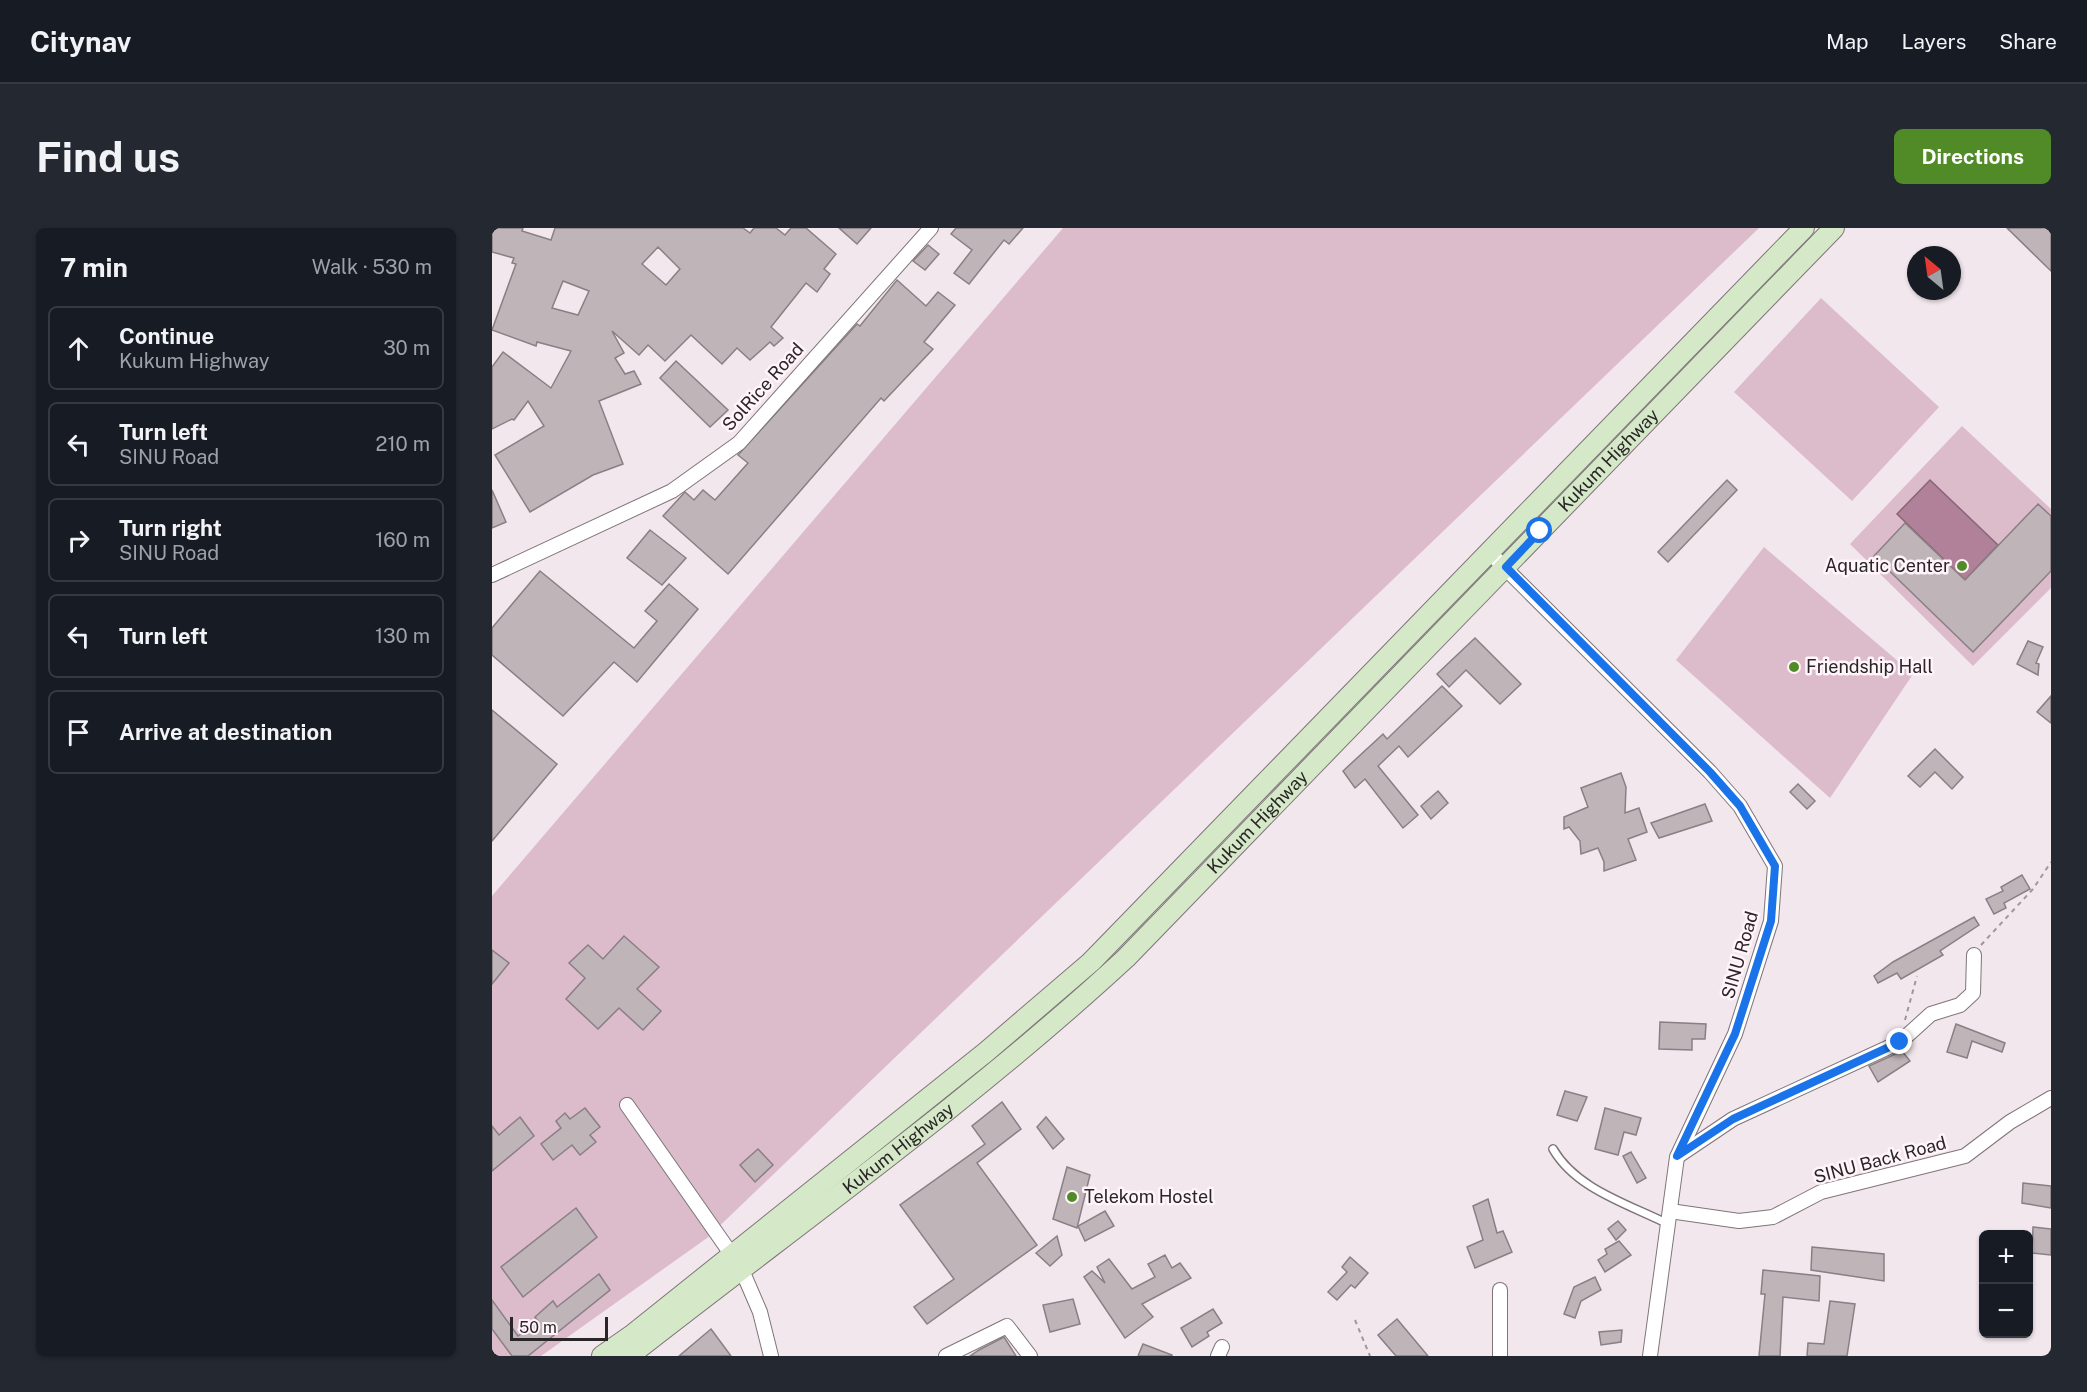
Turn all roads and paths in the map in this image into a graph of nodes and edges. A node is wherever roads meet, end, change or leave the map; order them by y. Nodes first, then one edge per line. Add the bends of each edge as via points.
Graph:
1 (931, 228) edge
2 (1804, 228) edge
3 (1834, 228) edge
4 (1490, 553) junction
5 (1506, 567) junction
6 (492, 575) edge
7 (2051, 862) edge
8 (1974, 955) joint
9 (1917, 976) dead end
10 (1899, 1042) junction
11 (2051, 1098) edge
12 (627, 1105) dead end
13 (1553, 1149) dead end
14 (1677, 1156) junction
15 (1669, 1218) junction
16 (736, 1261) junction
17 (1500, 1290) dead end
18 (1355, 1320) dead end
19 (602, 1356) edge
20 (629, 1356) edge
21 (771, 1356) edge
22 (946, 1356) edge
23 (1030, 1356) edge
24 (1370, 1356) edge
25 (1500, 1356) edge
26 (1650, 1356) edge

1 - 6 street, SolRice Road via 739,443 672,491
2 - 4 main road, Kukum Highway
3 - 5 main road, Kukum Highway
4 - 5 street, SINU Road
4 - 16 main road, Kukum Highway via 1085,968
5 - 14 street, SINU Road via 1710,772 1740,806 1775,866 1771,921 1735,1034
5 - 16 main road, Kukum Highway via 1118,967 956,1103
7 - 8 path via 2033,889 1993,929
8 - 10 street via 1973,993 1960,1005 1931,1014
9 - 10 path
10 - 14 street via 1733,1119
11 - 15 street, SINU Back Road via 2010,1122 1965,1156 1821,1192 1773,1217 1740,1221
12 - 16 street
13 - 15 lane via 1563,1167 1585,1183
14 - 15 street, SINU Road
15 - 26 street, SINU Road
16 - 19 main road, Kukum Highway
16 - 20 main road, Kukum Highway
16 - 21 street via 760,1312
17 - 25 street
18 - 24 path
22 - 23 street via 1007,1326

